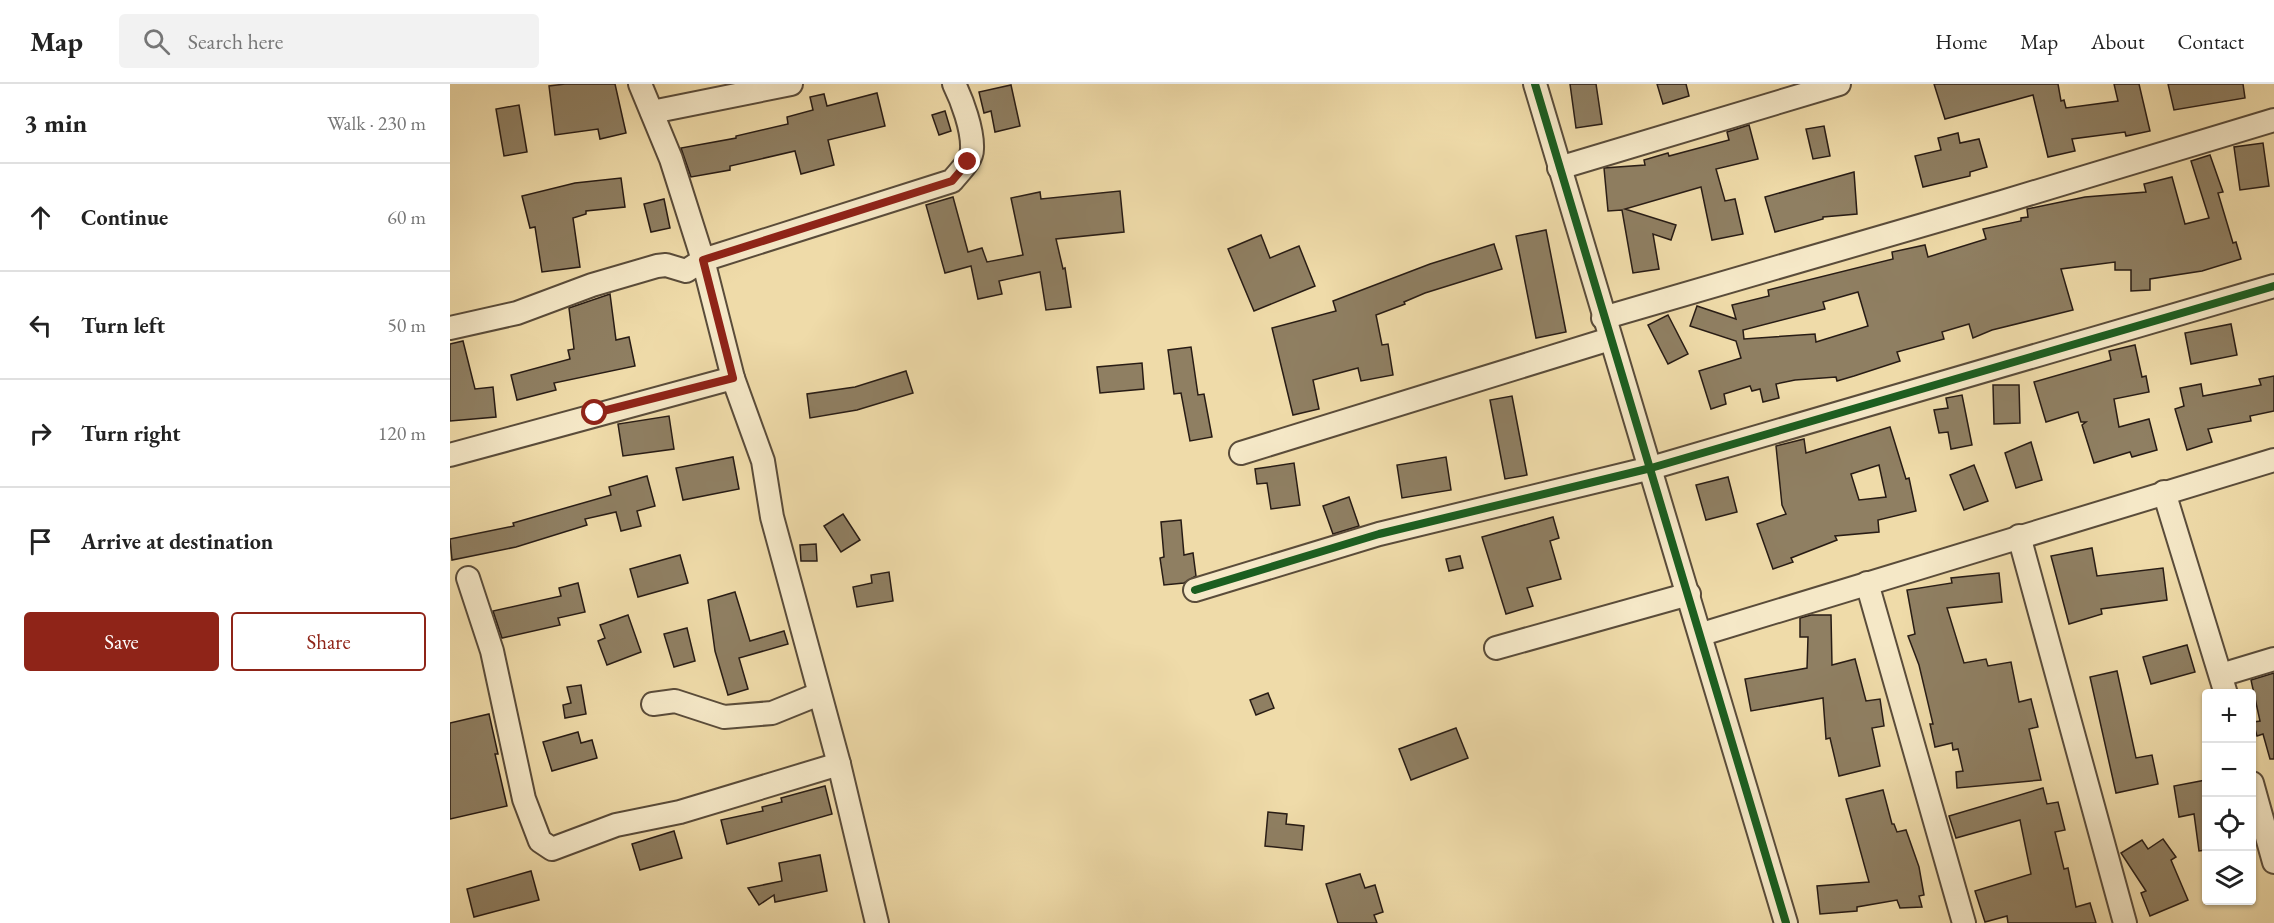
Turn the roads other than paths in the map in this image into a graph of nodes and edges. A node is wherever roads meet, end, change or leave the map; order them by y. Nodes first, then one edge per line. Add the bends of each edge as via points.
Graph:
1 (640, 84) edge
2 (791, 84) edge
3 (954, 84) edge
4 (1535, 84) edge
5 (1839, 84) edge
6 (652, 112) junction
7 (2274, 120) edge
8 (1559, 168) junction
9 (703, 260) junction
10 (2274, 286) edge
11 (1603, 318) junction
12 (450, 328) edge
13 (1610, 339) junction
14 (733, 378) junction
15 (1240, 453) dead end
16 (450, 455) edge
17 (2274, 460) edge
18 (1651, 468) junction
19 (2164, 492) junction
20 (2019, 536) junction
21 (468, 578) dead end
22 (1867, 583) junction
23 (1195, 590) dead end
24 (1689, 594) junction
25 (1702, 634) junction
26 (1496, 648) dead end
27 (2274, 659) edge
28 (2223, 684) edge
29 (819, 694) junction
30 (653, 704) dead end
31 (839, 764) junction
32 (2256, 797) edge
33 (2274, 862) edge
34 (877, 923) edge
35 (1786, 923) edge
36 (1964, 923) edge
37 (2124, 923) edge

1 - 6 street
2 - 6 street
3 - 9 street via 963,103 972,149 968,162 952,181
4 - 8 street
5 - 8 street
6 - 9 street
7 - 11 street
8 - 11 street
9 - 12 street via 686,271 657,266 517,313
9 - 14 street
10 - 18 street
11 - 13 street
13 - 15 street
13 - 18 street
14 - 16 street
14 - 29 street via 763,461 772,517
17 - 19 street
18 - 23 street via 1370,537
18 - 24 street
19 - 20 street
19 - 28 street
20 - 22 street
20 - 37 street
21 - 31 street via 492,651 524,799 540,841 552,849 616,825 680,812
22 - 25 street
22 - 36 street
24 - 25 street
24 - 26 street
25 - 35 street
27 - 28 street
29 - 30 street via 772,713 724,717 675,701
29 - 31 street
31 - 34 street
32 - 33 street

